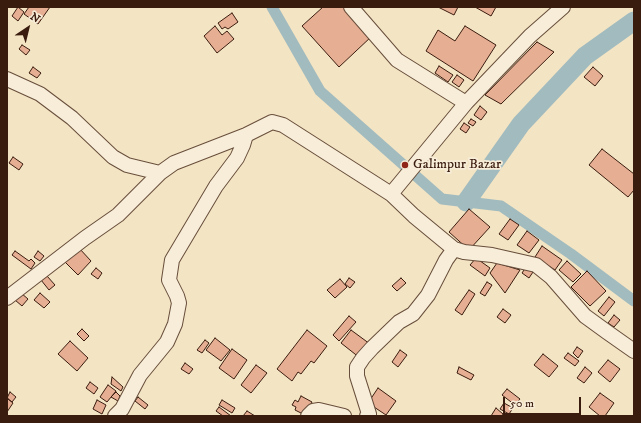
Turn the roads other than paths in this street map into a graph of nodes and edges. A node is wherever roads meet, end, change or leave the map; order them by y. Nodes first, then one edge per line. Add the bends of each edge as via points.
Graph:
1 (351, 7) edge
2 (563, 7) edge
3 (7, 79) edge
4 (466, 103) junction
5 (246, 135) junction
6 (160, 173) junction
7 (391, 194) junction
8 (454, 249) junction
9 (7, 298) edge
10 (634, 351) edge
11 (115, 416) edge
12 (308, 416) edge
13 (344, 416) edge
14 (367, 416) edge

1 - 4 street via 397,60
2 - 4 street via 530,36
3 - 6 street via 40,94 72,118 113,157 127,165
4 - 7 street
5 - 6 street via 174,163
5 - 7 street via 272,122 283,125
5 - 11 street via 237,158 216,186 172,260 169,280 179,303 175,324 167,342 140,375 122,409
6 - 9 street via 118,215
7 - 8 street
8 - 10 street via 536,265 551,276 585,316
8 - 14 street via 428,295 413,314 399,322 357,367 357,376 369,414
12 - 13 street via 319,410

